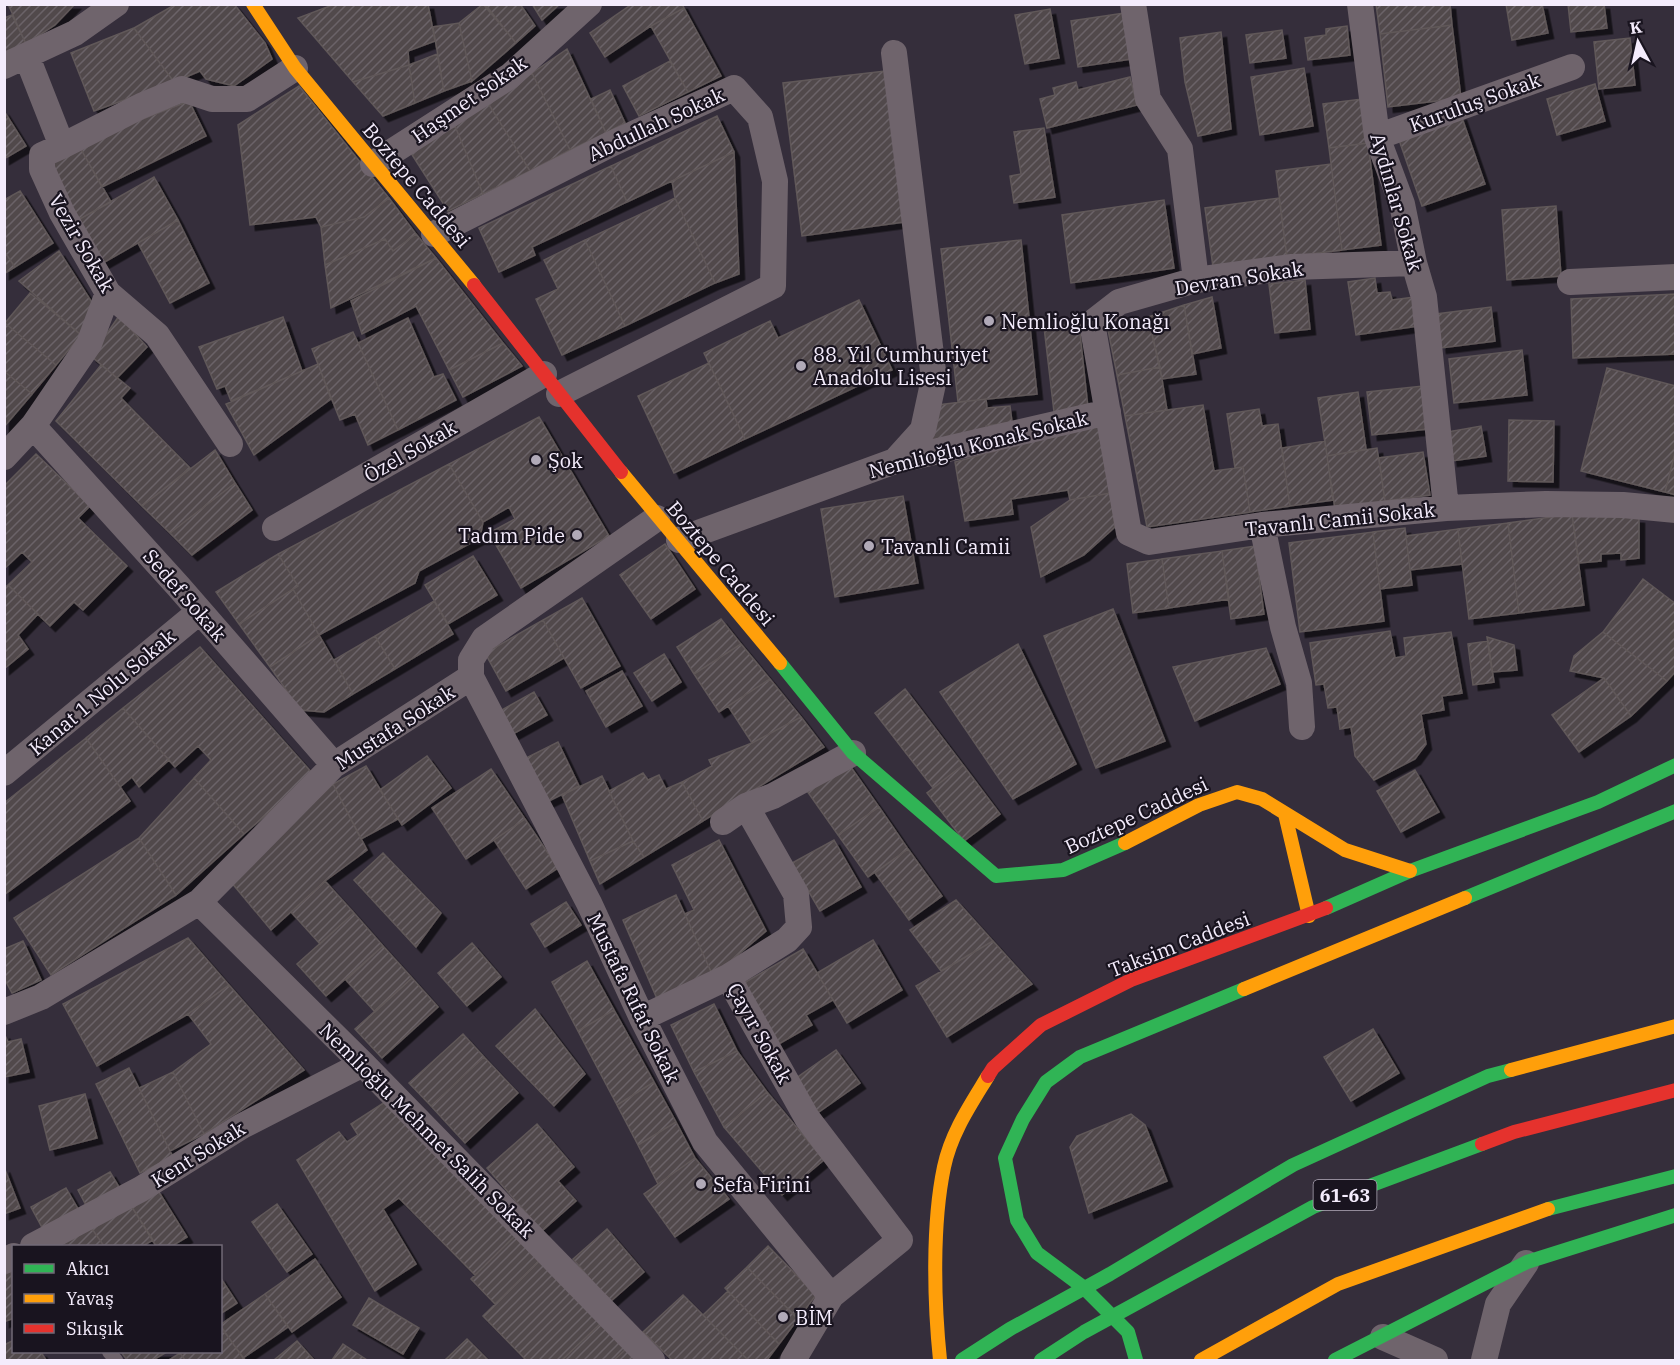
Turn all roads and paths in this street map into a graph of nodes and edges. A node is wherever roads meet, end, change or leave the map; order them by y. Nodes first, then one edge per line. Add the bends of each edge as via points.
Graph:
1 (116, 4) edge
2 (253, 4) edge
3 (589, 4) edge
4 (1133, 4) edge
5 (1360, 4) edge
6 (894, 53) dead end
7 (16, 62) edge
8 (1572, 67) dead end
9 (295, 68) junction
10 (1377, 137) junction
11 (62, 146) junction
12 (373, 164) junction
13 (434, 234) junction
14 (1414, 263) junction
15 (1676, 277) edge
16 (1197, 280) junction
17 (1570, 282) dead end
18 (108, 292) junction
19 (552, 384) junction
20 (1108, 412) junction
21 (33, 426) junction
22 (230, 444) dead end
23 (4, 457) edge
24 (896, 461) junction
25 (1446, 507) junction
26 (1676, 510) edge
27 (657, 518) junction
28 (1262, 525) junction
29 (275, 528) dead end
30 (679, 540) junction
31 (199, 612) junction
32 (471, 677) junction
33 (1302, 727) dead end
34 (853, 753) junction
35 (334, 765) junction
36 (1676, 765) edge
37 (4, 773) edge
38 (746, 806) junction
39 (1676, 811) edge
40 (1285, 814) junction
41 (723, 822) dead end
42 (1410, 871) junction
43 (199, 902) junction
44 (1309, 916) junction
45 (728, 977) junction
46 (4, 1012) edge
47 (642, 1018) junction
48 (1676, 1026) edge
49 (363, 1064) junction
50 (1676, 1090) edge
51 (1676, 1176) edge
52 (1670, 1216) edge
53 (38, 1245) edge
54 (1527, 1262) junction
55 (1083, 1287) junction
56 (831, 1296) junction
57 (1383, 1337) junction
58 (652, 1360) edge
59 (793, 1360) edge
60 (940, 1360) edge
61 (962, 1360) edge
62 (1041, 1360) edge
63 (1136, 1360) edge
64 (1201, 1360) edge
65 (1335, 1360) edge
66 (1435, 1360) edge
67 (1484, 1360) edge

1 - 7 street via 75,33
2 - 9 street, Boztepe Caddesi
3 - 12 street, Haşmet Sokak via 510,76
4 - 16 street via 1148,99 1180,149
5 - 10 street, Aydınlar Sokak
6 - 24 street via 934,379 923,430
7 - 11 street
8 - 10 street, Kuruluş Sokak
9 - 11 street via 248,99 212,99 182,89
9 - 12 street, Boztepe Caddesi
10 - 14 street, Aydınlar Sokak via 1402,204
11 - 18 street, Vezir Sokak via 42,155 42,169 62,213
12 - 13 street, Boztepe Caddesi
13 - 19 street, Boztepe Caddesi
13 - 19 street, Abdullah Sokak via 611,144 734,88 760,117 775,181 772,286
14 - 16 street, Devran Sokak via 1292,267
14 - 25 street, Aydınlar Sokak via 1424,297
15 - 17 street
16 - 20 street, Devran Sokak via 1119,302 1092,323
18 - 21 street via 89,344
18 - 22 street, Vezir Sokak via 157,335
19 - 27 street, Boztepe Caddesi
19 - 29 street, Özel Sokak
20 - 24 street, Nemlioğlu Konak Sokak
20 - 28 street, Tavanlı Camii Sokak via 1129,533 1149,542
21 - 23 street
21 - 31 street, Sedef Sokak
24 - 30 street, Nemlioğlu Konak Sokak
25 - 26 street, Tavanlı Camii Sokak via 1623,505
25 - 28 street, Tavanlı Camii Sokak
27 - 30 street, Boztepe Caddesi
27 - 32 street, Mustafa Sokak via 484,639 471,660
28 - 33 street via 1299,683
30 - 34 street, Boztepe Caddesi
31 - 35 street, Sedef Sokak
31 - 37 street, Kanat 1 Nolu Sokak
32 - 35 street, Mustafa Sokak
32 - 47 street, Mustafa Rıfat Sokak via 589,903
34 - 38 street via 773,796
34 - 40 street, Boztepe Caddesi via 996,876 1063,870 1148,833 1199,804 1237,792 1262,800
35 - 43 street, Mustafa Sokak
36 - 42 street, Taksim Caddesi via 1598,802
38 - 41 street
38 - 45 street, Çayır Sokak via 796,894 799,927 787,940
39 - 55 street via 1080,1057 1046,1083 1005,1158 1017,1220 1036,1253
40 - 42 street, Boztepe Caddesi via 1345,849
40 - 44 street
42 - 44 street, Taksim Caddesi
43 - 46 street, Mustafa Sokak via 41,997
43 - 49 street, Nemlioğlu Mehmet Salih Sokak
44 - 60 street, Taksim Caddesi via 1131,980 1041,1025 993,1068 960,1122 944,1165 938,1208 936,1321
45 - 47 street
45 - 56 street, Çayır Sokak via 807,1118 900,1240
47 - 56 street, Mustafa Rıfat Sokak via 705,1142
48 - 55 street, 61-63 via 1488,1076 1293,1165
49 - 53 street, Kent Sokak via 242,1126 141,1189
49 - 58 street, Nemlioğlu Mehmet Salih Sokak
50 - 62 street, 61-63, bridge via 1514,1132 1313,1207 1084,1332
51 - 64 street via 1558,1205 1338,1284
52 - 54 street
54 - 57 street
54 - 67 street via 1498,1304
55 - 61 street, 61-63
55 - 63 street via 1128,1332
56 - 59 street
57 - 65 street
57 - 66 street

